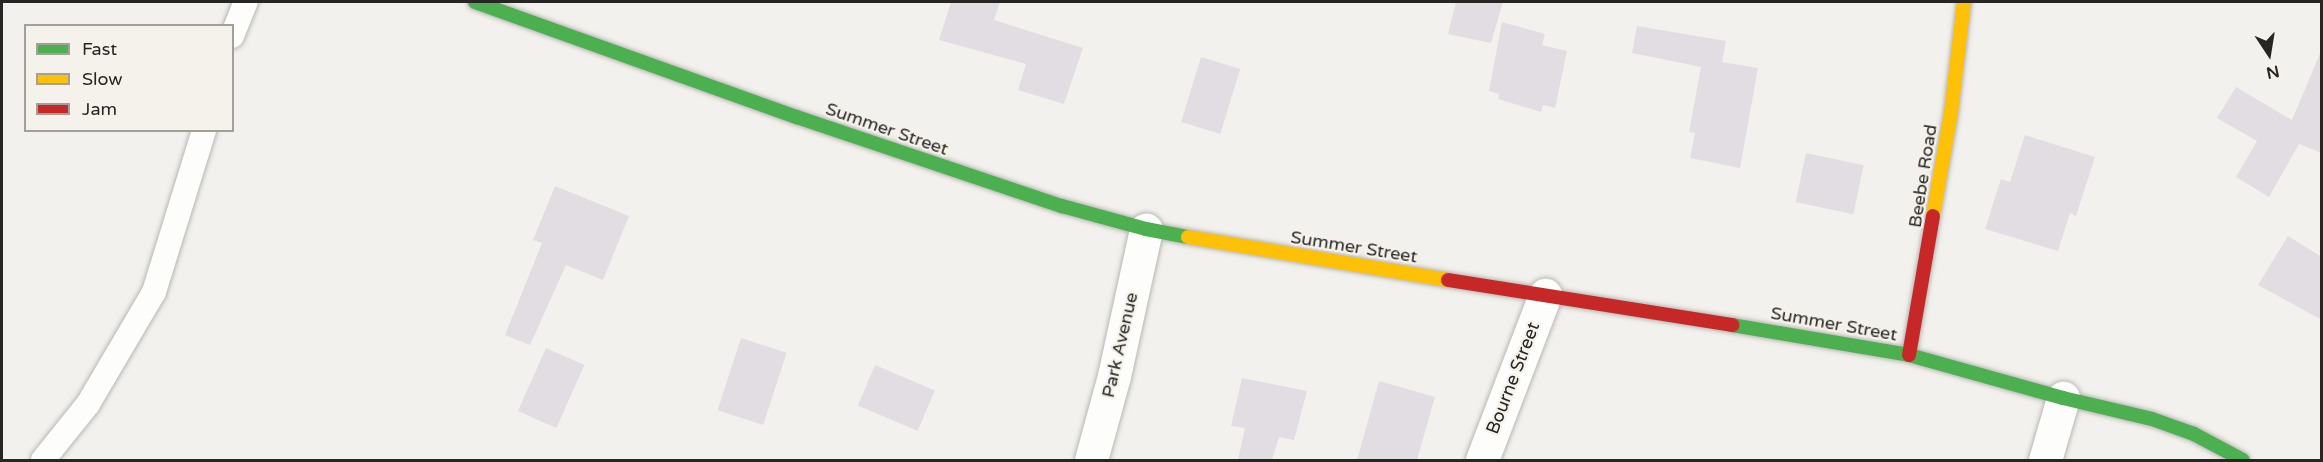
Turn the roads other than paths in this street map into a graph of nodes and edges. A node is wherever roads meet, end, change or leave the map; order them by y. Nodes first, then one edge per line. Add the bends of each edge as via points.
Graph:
1 (246, 2) edge
2 (475, 2) edge
3 (1964, 2) edge
4 (234, 31) edge
5 (203, 132) edge
6 (1146, 229) junction
7 (1545, 295) junction
8 (1909, 355) junction
9 (2063, 398) junction
10 (42, 460) edge
11 (1091, 460) edge
12 (1482, 460) edge
13 (2045, 460) edge
14 (2243, 460) edge

1 - 4 lane
2 - 6 main road, Summer Street via 796,117 1062,206
3 - 8 main road, Beebe Road via 1952,113
5 - 10 lane via 154,292 88,404
6 - 7 main road, Summer Street
6 - 11 street, Park Avenue
7 - 8 main road, Summer Street
7 - 12 street, Bourne Street
8 - 9 main road, Summer Street
9 - 13 street
9 - 14 main road, Summer Street via 2183,430

